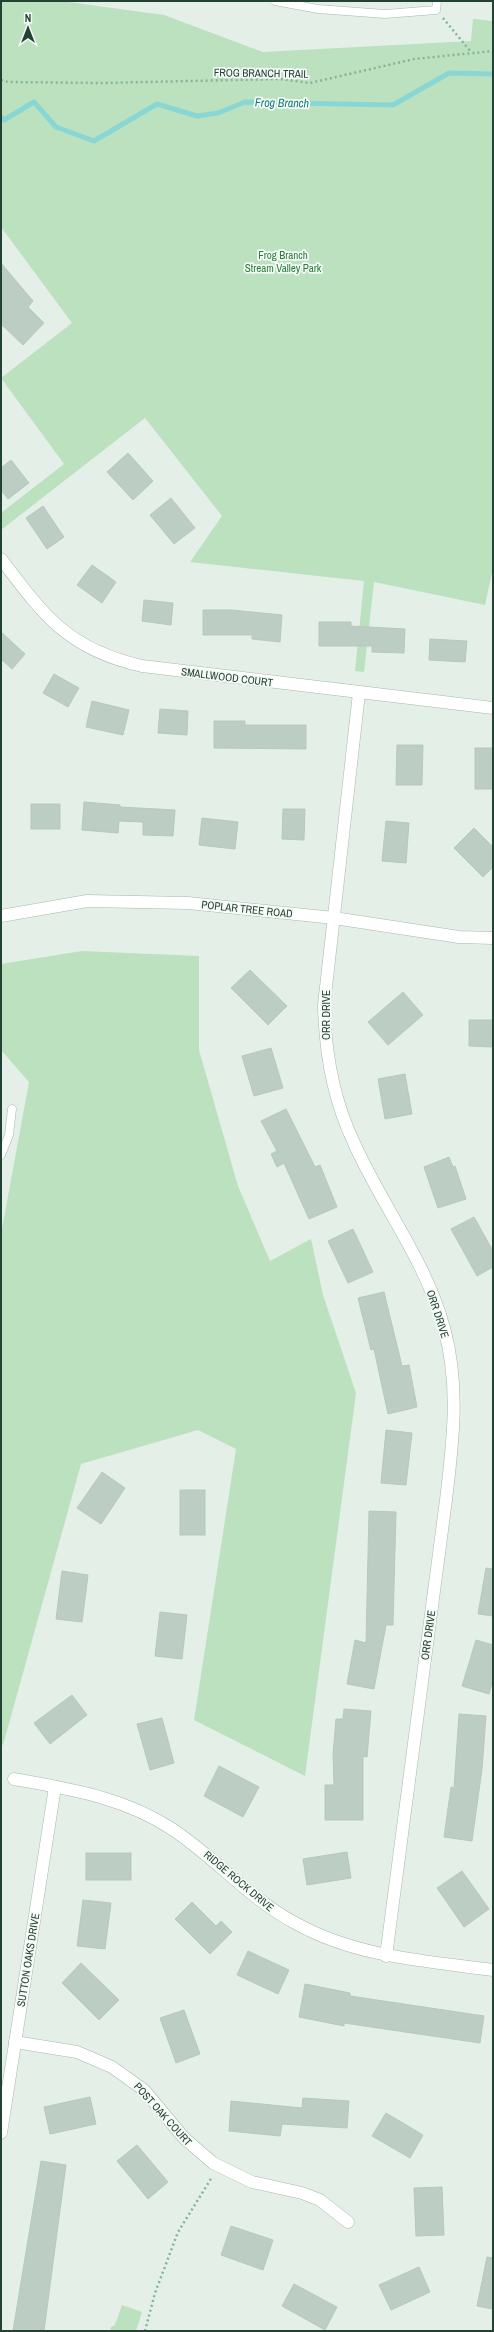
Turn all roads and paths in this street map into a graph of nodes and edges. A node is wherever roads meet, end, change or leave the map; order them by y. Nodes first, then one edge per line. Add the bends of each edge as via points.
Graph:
1 (275, 1) edge
2 (437, 1) edge
3 (436, 10) junction
4 (493, 51) edge
5 (471, 52) junction
6 (1, 80) edge
7 (1, 561) edge
8 (359, 693) junction
9 (493, 708) edge
10 (1, 916) edge
11 (334, 918) junction
12 (493, 938) edge
13 (12, 1108) dead end
14 (1, 1155) edge
15 (14, 1779) dead end
16 (55, 1787) junction
17 (386, 1956) junction
18 (493, 1970) edge
19 (15, 2042) junction
20 (1, 2133) edge
21 (219, 2167) junction
22 (348, 2222) dead end
23 (144, 2331) edge

1 - 3 lane via 318,9 385,14
2 - 3 lane
3 - 5 path
4 - 5 path, FROG BRANCH TRAIL
5 - 6 path, FROG BRANCH TRAIL via 414,59 310,83 280,79 101,83
7 - 8 street, SMALLWOOD COURT via 45,616 68,635 104,655 142,666
8 - 9 street, SMALLWOOD COURT
8 - 11 street, ORR DRIVE
10 - 11 street, POPLAR TREE ROAD via 86,901 188,903
11 - 12 street, POPLAR TREE ROAD via 459,936
11 - 17 street, ORR DRIVE via 324,1005 327,1053 333,1084 354,1144 423,1272 436,1304 450,1354 455,1403 446,1500
13 - 14 lane via 10,1135
15 - 16 street, RIDGE ROCK DRIVE
16 - 17 street, RIDGE ROCK DRIVE via 98,1796 149,1815 204,1852 236,1882 275,1912 321,1936 356,1949
16 - 19 street, SUTTON OAKS DRIVE
17 - 18 street, RIDGE ROCK DRIVE
19 - 20 street, SUTTON OAKS DRIVE
19 - 21 street, POST OAK COURT via 77,2052 112,2067 144,2090 184,2138
21 - 22 street, POST OAK COURT via 252,2182 302,2193 320,2200
21 - 23 path via 178,2232

